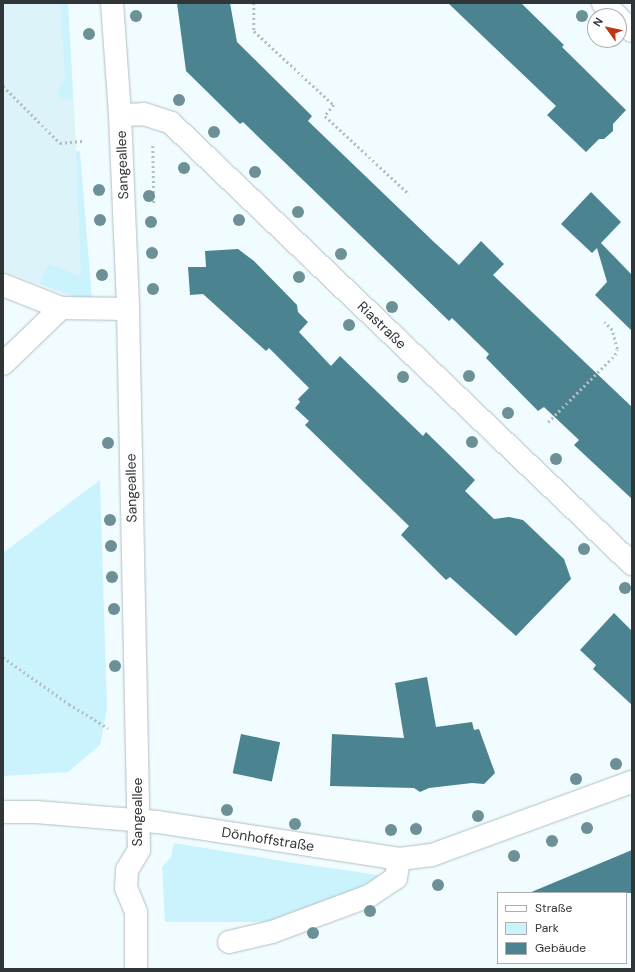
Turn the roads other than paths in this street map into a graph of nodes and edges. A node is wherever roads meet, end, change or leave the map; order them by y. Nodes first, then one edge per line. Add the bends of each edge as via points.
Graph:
1 (112, 3) edge
2 (120, 115) junction
3 (3, 285) edge
4 (61, 308) junction
5 (128, 310) junction
6 (3, 364) edge
7 (632, 564) edge
8 (632, 782) edge
9 (3, 812) edge
10 (138, 820) junction
11 (399, 859) junction
12 (229, 942) dead end
13 (136, 969) edge

1 - 2 street, Sangeallee
2 - 5 street, Sangeallee
2 - 7 street, Riastraße via 144,114 171,123
3 - 4 street
4 - 5 street
4 - 6 street
5 - 10 street, Sangeallee
8 - 11 street, Dönhoffstraße via 432,855
9 - 10 street, Dönhoffstraße
10 - 11 street, Dönhoffstraße
10 - 13 street, Sangeallee via 139,850 128,870 126,888 136,912
11 - 12 street via 396,878 369,896 272,932

